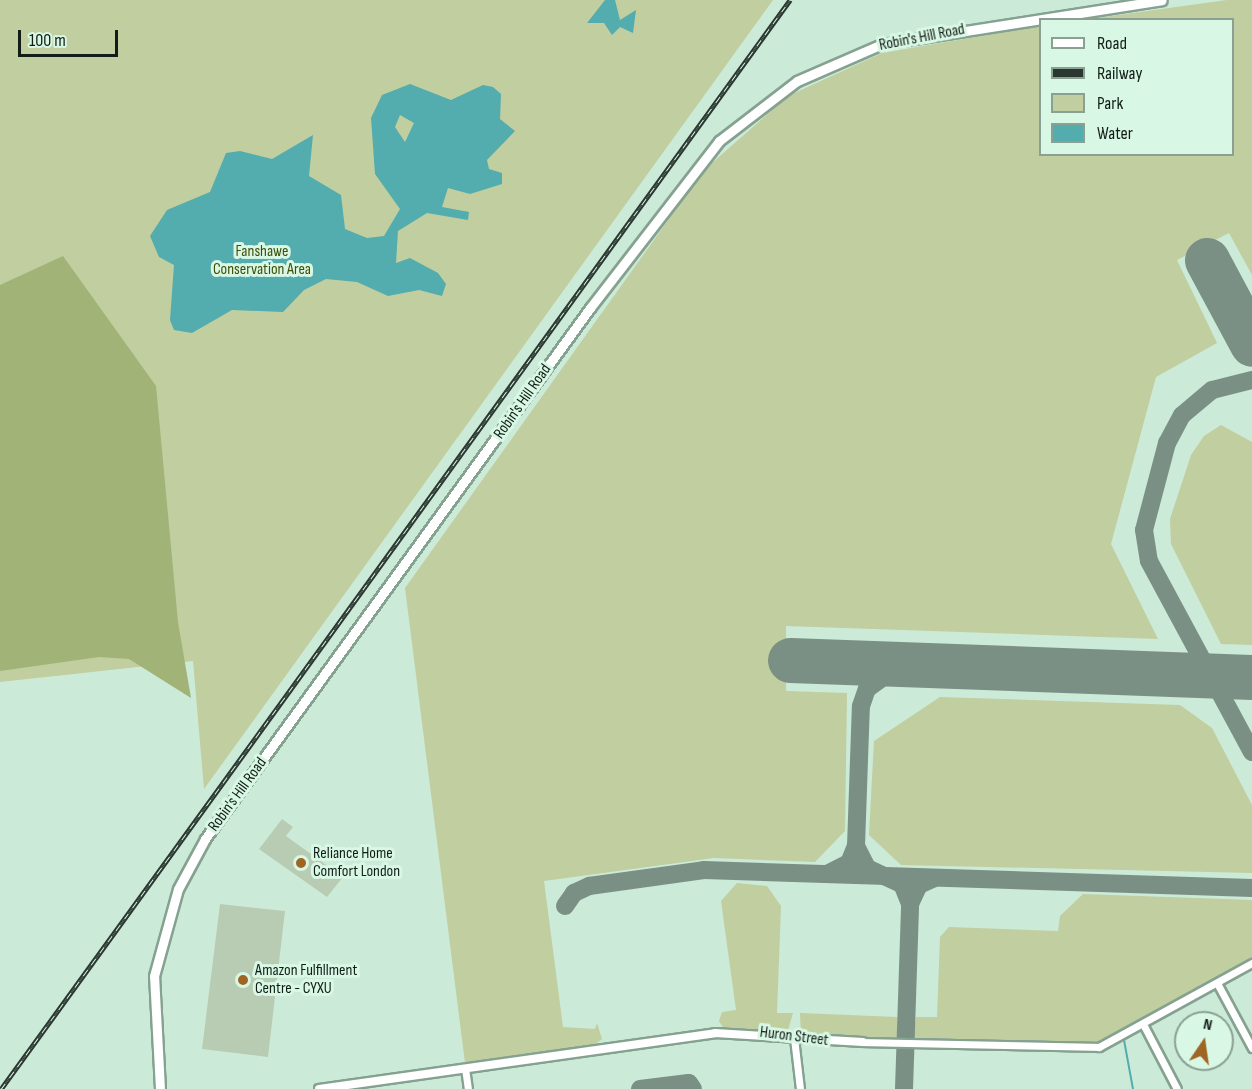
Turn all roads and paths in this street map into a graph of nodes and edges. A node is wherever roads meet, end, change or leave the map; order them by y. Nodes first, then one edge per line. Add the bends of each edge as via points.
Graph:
1 (1162, 0) edge
2 (1047, 18) edge
3 (1039, 19) edge
4 (1252, 963) edge
5 (1217, 983) junction
6 (1143, 1024) junction
7 (794, 1038) junction
8 (863, 1042) joint
9 (1252, 1048) edge
10 (465, 1068) junction
11 (158, 1089) edge
12 (319, 1089) edge
13 (468, 1089) edge
14 (800, 1089) edge
15 (1177, 1089) edge

1 - 2 main road, Robin's Hill Road
3 - 11 main road, Robin's Hill Road via 882,44 797,81 719,141 590,308 205,839 178,889 154,976
4 - 5 street, Huron Street
5 - 6 street, Huron Street
5 - 9 street
6 - 8 street, Huron Street via 1086,1049
6 - 15 street
7 - 8 street, Huron Street
7 - 10 street, Huron Street via 715,1033
7 - 14 street
10 - 12 street, Huron Street
10 - 13 street

